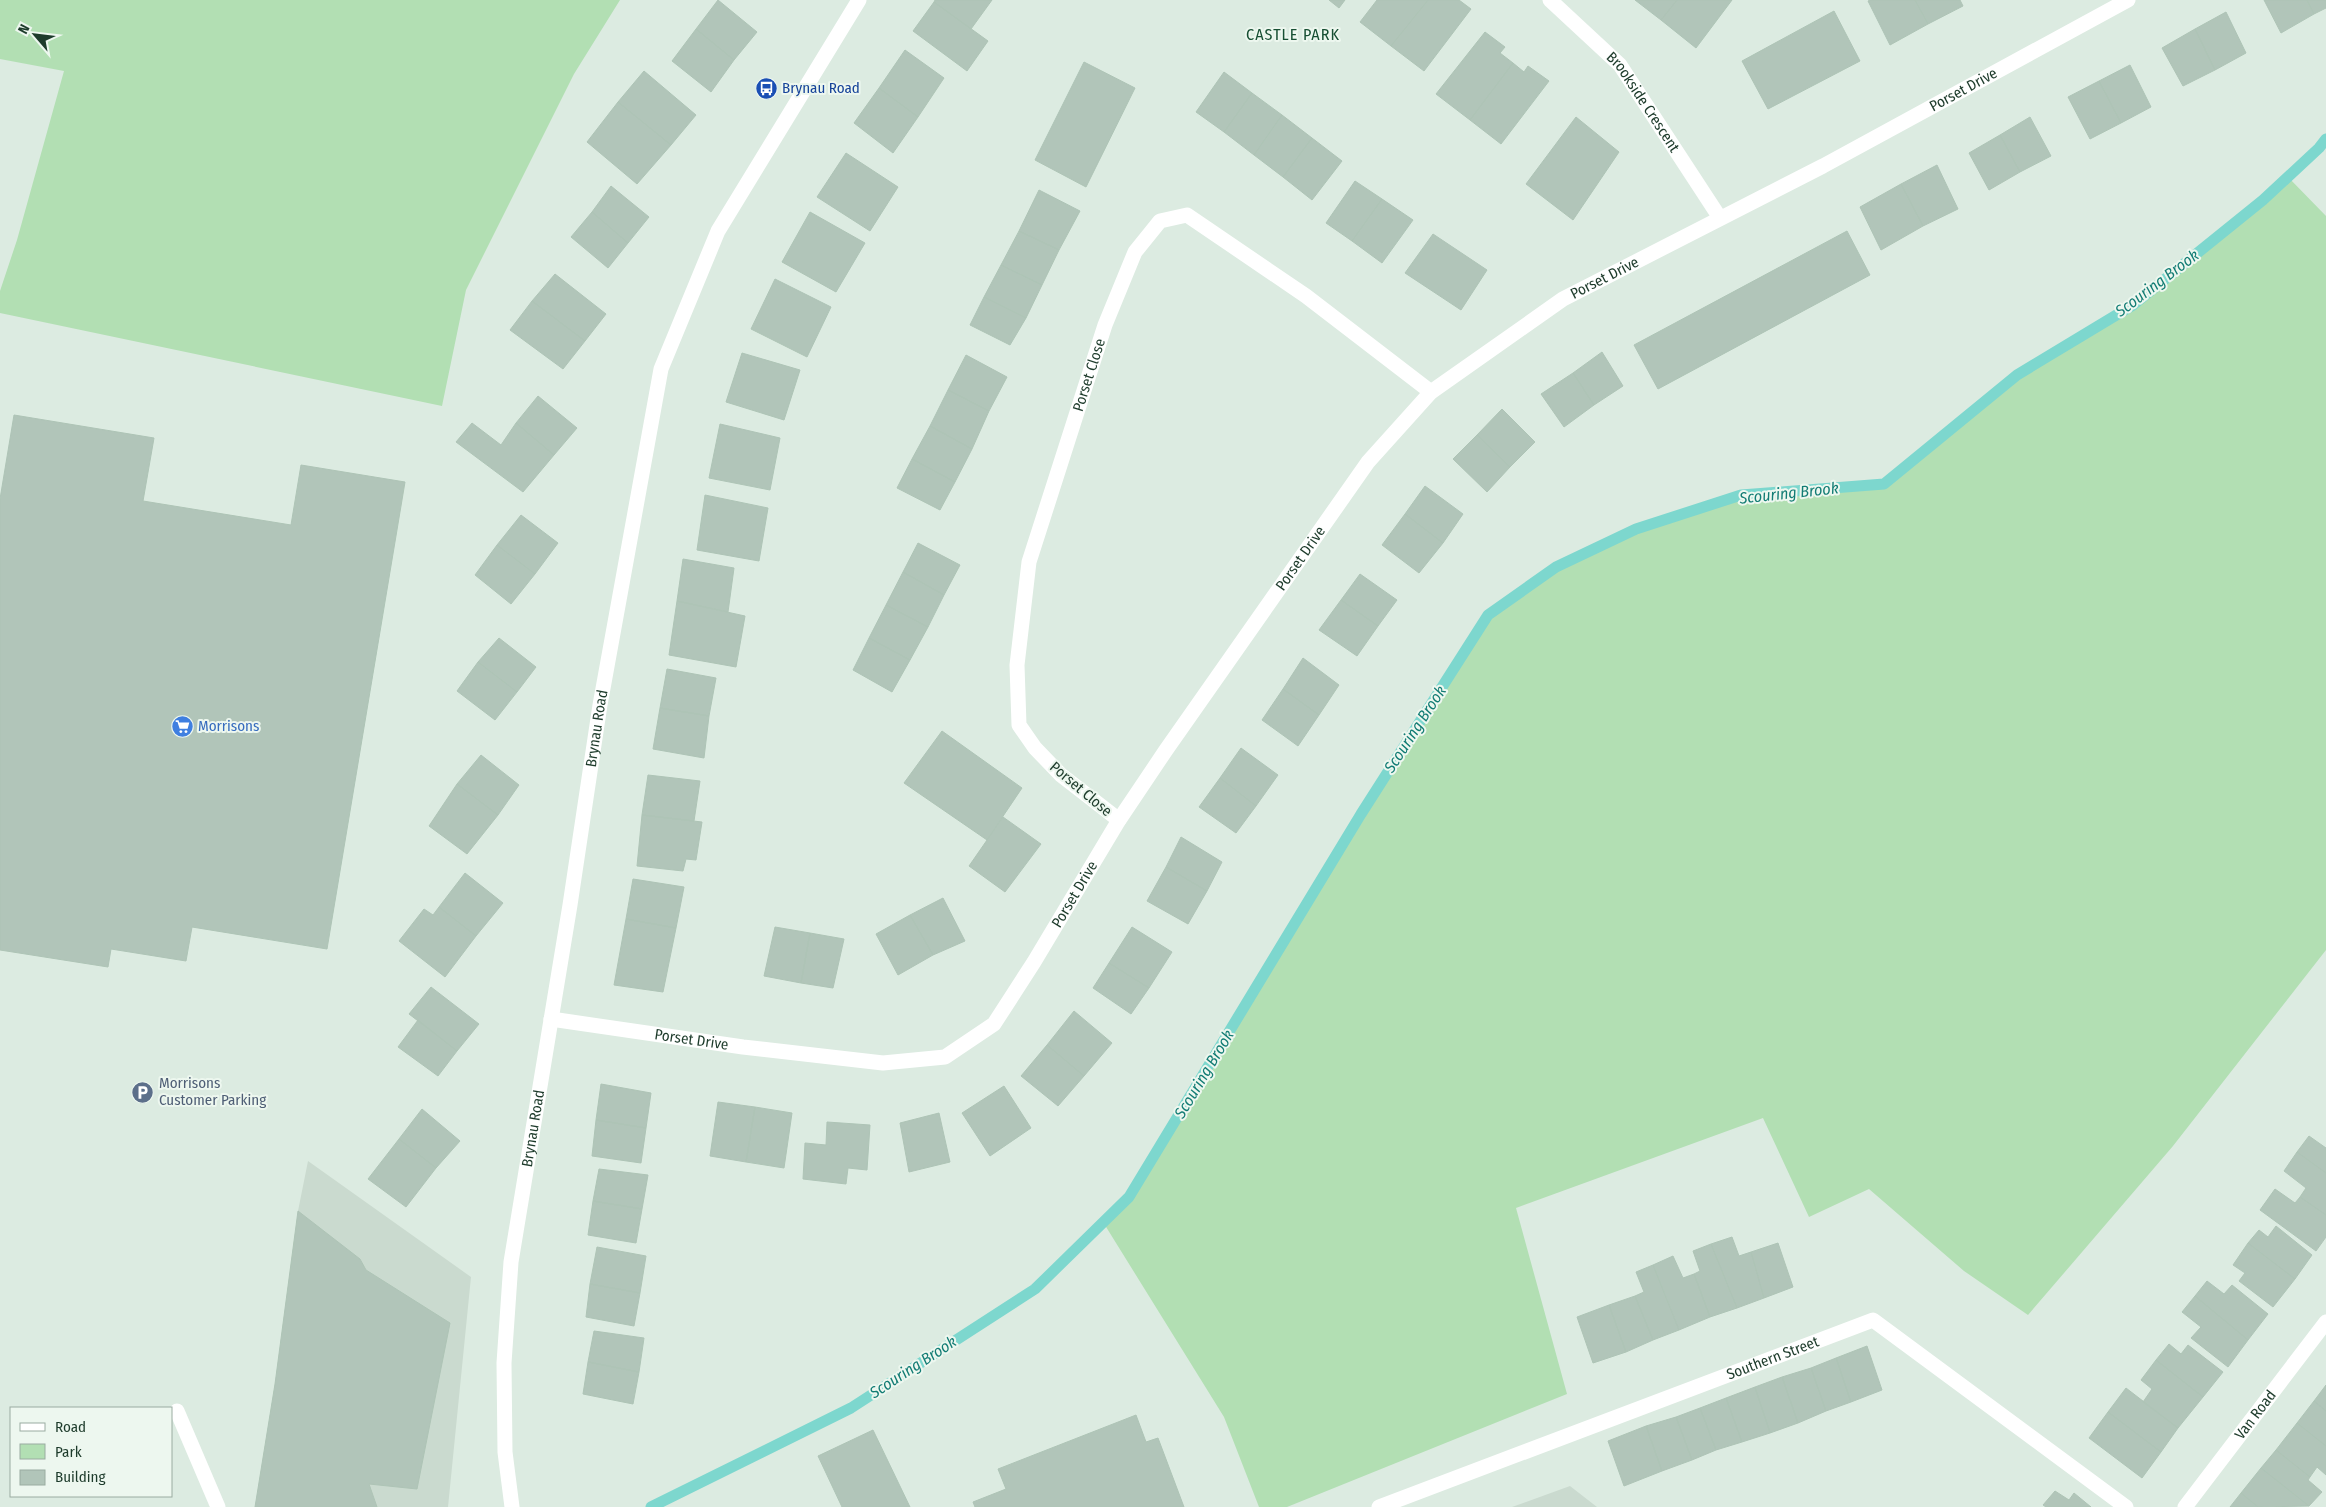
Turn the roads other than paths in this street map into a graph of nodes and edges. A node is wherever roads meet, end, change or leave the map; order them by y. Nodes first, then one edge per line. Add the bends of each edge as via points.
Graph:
1 (859, 0) edge
2 (1550, 0) edge
3 (2128, 0) edge
4 (1720, 218) junction
5 (1431, 392) junction
6 (1119, 820) junction
7 (550, 1019) junction
8 (2326, 1322) edge
9 (177, 1411) dead end
10 (218, 1507) edge
11 (512, 1507) edge
12 (1379, 1507) edge
13 (2126, 1507) edge
14 (2185, 1507) edge

1 - 7 street, Brynau Road via 718,231 661,369 600,705
2 - 4 street, Brookside Crescent via 1620,65
3 - 4 street, Porset Drive via 1823,166
4 - 5 street, Porset Drive via 1562,299
5 - 6 street, Porset Drive via 1368,462
5 - 6 street, Porset Close via 1306,296 1187,215 1160,221 1135,252 1105,325 1029,562 1017,665 1019,725 1035,748 1061,775
6 - 7 street, Porset Drive via 994,1024 945,1057 884,1063 743,1047
7 - 11 street, Brynau Road via 511,1262 504,1363 505,1452
8 - 14 street, Van Road
9 - 10 street
12 - 13 street, Southern Street via 1873,1320

